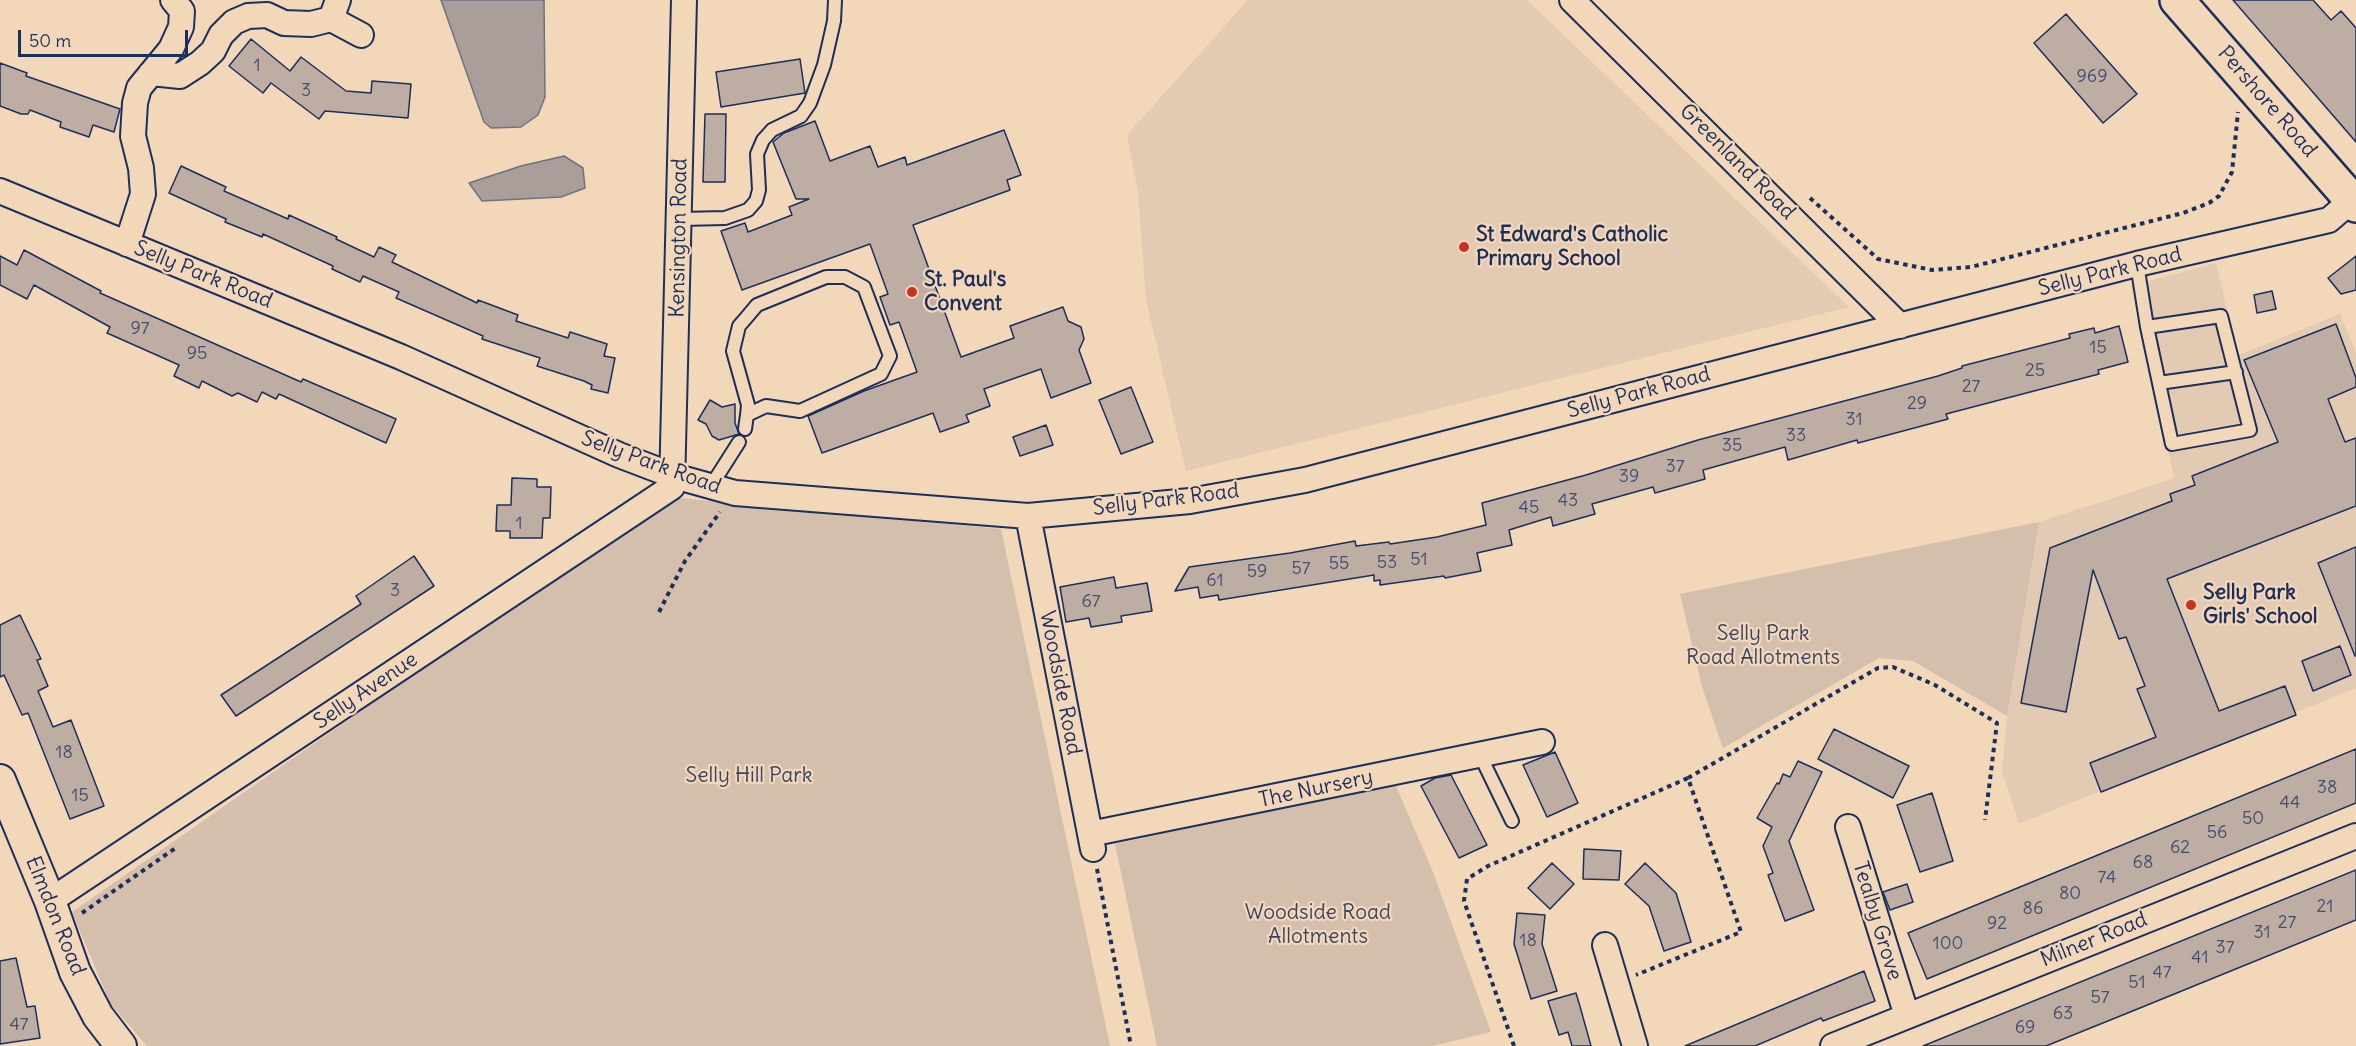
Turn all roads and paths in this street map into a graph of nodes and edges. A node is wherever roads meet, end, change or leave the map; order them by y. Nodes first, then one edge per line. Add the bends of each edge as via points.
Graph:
1 (173, 0) edge
2 (684, 0) edge
3 (835, 0) edge
4 (1572, 0) edge
5 (2177, 0) edge
6 (334, 10) edge
7 (361, 35) dead end
8 (151, 73) junction
9 (2243, 75) junction
10 (0, 191) edge
11 (1810, 198) dead end
12 (2354, 203) edge
13 (680, 219) junction
14 (127, 244) junction
15 (2137, 264) junction
16 (1900, 326) junction
17 (2147, 327) junction
18 (2236, 372) junction
19 (2159, 383) junction
20 (747, 415) junction
21 (745, 429) dead end
22 (739, 442) dead end
23 (674, 476) junction
24 (711, 486) junction
25 (735, 492) junction
26 (1028, 516) junction
27 (659, 612) dead end
28 (1542, 742) dead end
29 (1480, 755) junction
30 (1688, 778) junction
31 (0, 780) edge
32 (1985, 820) dead end
33 (1512, 821) dead end
34 (1848, 827) dead end
35 (2356, 836) edge
36 (1091, 842) junction
37 (50, 901) junction
38 (1605, 945) dead end
39 (1616, 982) junction
40 (1907, 1016) junction
41 (121, 1046) edge
42 (1131, 1046) edge
43 (1514, 1046) edge
44 (1635, 1046) edge
45 (1833, 1046) edge

1 - 8 street via 182,11 181,27 171,49
2 - 13 street, Kensington Road
3 - 13 lane via 824,65 810,104 801,116 772,130 757,154 756,201 748,210 725,218
4 - 16 street, Greenland Road
5 - 9 main road, Pershore Road
6 - 7 street
6 - 8 street via 311,24 284,23 267,15 248,16 234,22 213,51 180,76
8 - 14 street via 139,88 135,103 133,136 143,194
9 - 11 path via 2232,172 2219,196 2183,213 1971,267 1932,270 1878,259
9 - 12 main road, Pershore Road
10 - 14 street, Selly Park Road
12 - 15 street, Selly Park Road via 2329,220
13 - 23 street, Kensington Road
14 - 23 street, Selly Park Road via 390,352
15 - 16 street, Selly Park Road
15 - 17 lane
16 - 26 street, Selly Park Road via 1305,480 1190,501
17 - 18 lane via 2221,316
17 - 19 lane
18 - 19 lane
18 - 19 lane via 2250,430 2172,444
20 - 20 lane via 748,405 733,351 739,326 757,305 826,277 846,277 864,287 890,356 881,374 800,411 766,406
20 - 21 lane
22 - 24 lane
23 - 24 street, Selly Park Road
23 - 37 street, Selly Avenue via 672,487
24 - 25 street, Selly Park Road
25 - 26 street, Selly Park Road
25 - 27 path via 685,561
26 - 36 street, Woodside Road
28 - 29 street, The Nursery
29 - 33 lane
29 - 36 street, The Nursery
30 - 32 path via 1878,668 1893,667 1935,685 1997,723
30 - 39 path via 1741,932
30 - 43 path via 1488,866 1467,879 1464,901
31 - 37 street, Elmdon Road
34 - 40 street, Tealby Grove
35 - 40 street, Milner Road
36 - 42 path
37 - 41 street, Elmdon Road via 75,972 98,1016
38 - 39 street
39 - 44 street
40 - 45 street, Milner Road

